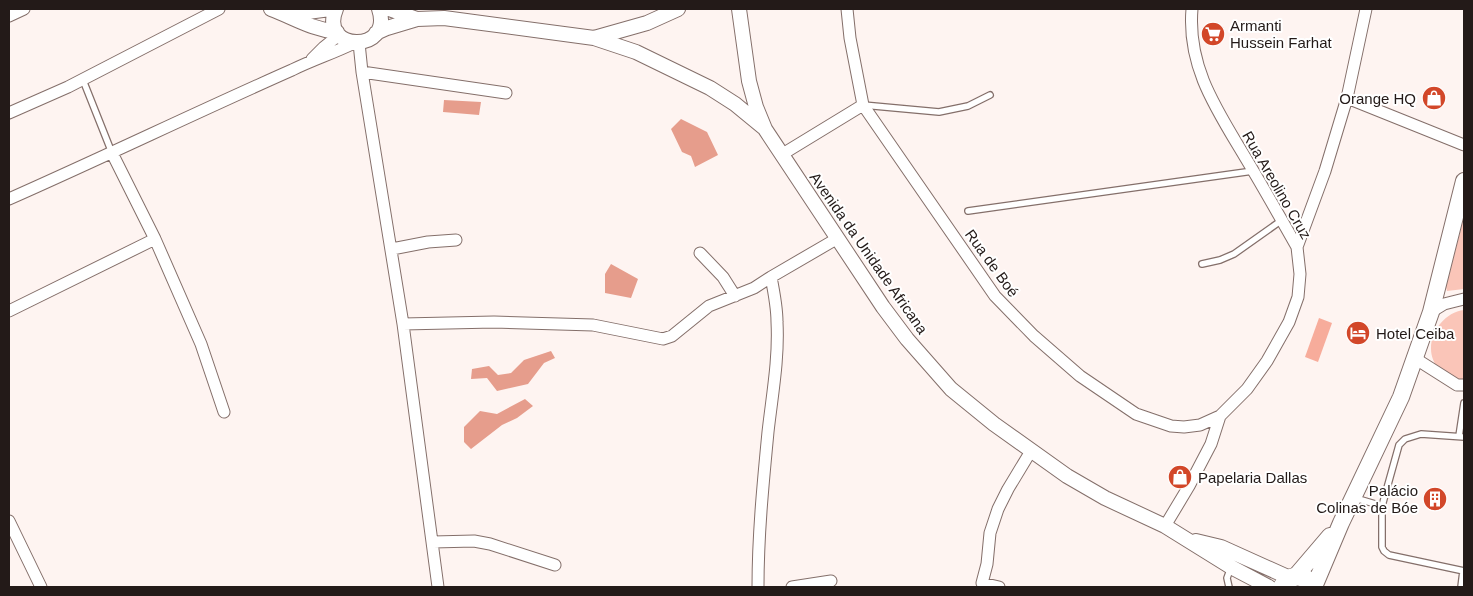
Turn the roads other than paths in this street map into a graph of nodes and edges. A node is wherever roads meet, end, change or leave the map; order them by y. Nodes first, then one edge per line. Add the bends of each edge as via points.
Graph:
1 (24, 9) edge
2 (219, 9) edge
3 (272, 9) edge
4 (330, 9) edge
5 (336, 9) edge
6 (379, 9) edge
7 (389, 9) edge
8 (678, 9) edge
9 (738, 9) edge
10 (847, 9) edge
11 (1192, 9) edge
12 (1366, 9) edge
13 (445, 13) edge
14 (9, 16) edge
15 (290, 16) junction
16 (416, 19) junction
17 (338, 33) junction
18 (376, 33) junction
19 (594, 38) junction
20 (357, 43) junction
21 (309, 62) junction
22 (362, 72) junction
23 (83, 80) junction
24 (506, 94) dead end
25 (990, 95) dead end
26 (1347, 98) junction
27 (863, 105) junction
28 (9, 113) edge
29 (765, 129) junction
30 (1464, 145) edge
31 (112, 153) junction
32 (781, 155) junction
33 (1253, 170) junction
34 (1464, 181) edge
35 (9, 198) edge
36 (968, 211) dead end
37 (1282, 220) junction
38 (838, 238) junction
39 (155, 239) junction
40 (456, 240) dead end
41 (1297, 247) junction
42 (392, 249) junction
43 (700, 253) dead end
44 (1202, 264) dead end
45 (771, 277) junction
46 (736, 296) junction
47 (1464, 299) edge
48 (9, 311) edge
49 (1431, 312) junction
50 (403, 324) junction
51 (1416, 359) junction
52 (1464, 386) edge
53 (1464, 403) edge
54 (224, 412) dead end
55 (1220, 416) junction
56 (1462, 436) edge
57 (1031, 451) junction
58 (1353, 498) junction
59 (1382, 506) junction
60 (9, 521) edge
61 (1341, 523) junction
62 (1165, 526) junction
63 (1183, 538) junction
64 (433, 542) junction
65 (555, 565) dead end
66 (1231, 567) junction
67 (1464, 571) edge
68 (832, 581) dead end
69 (1289, 581) edge
70 (982, 585) edge
71 (41, 587) edge
72 (438, 587) edge
73 (758, 587) edge
74 (792, 587) edge
75 (999, 587) edge
76 (1228, 587) edge
77 (1269, 587) edge
78 (1314, 587) edge
79 (1461, 587) edge

1 - 14 street
2 - 23 street
3 - 15 street
4 - 15 street
5 - 17 street via 333,22
6 - 18 street via 381,22
7 - 16 street
8 - 19 street via 648,23
9 - 29 street, Avenida da Unidade Africana via 749,81
10 - 27 street, Rua de Boé
11 - 33 street, Rua Areolino Cruz via 1193,46 1199,73
12 - 26 street
13 - 16 street
13 - 19 street
15 - 17 street via 309,26
16 - 18 street
17 - 20 street via 349,42
17 - 21 street
18 - 20 street via 369,40
19 - 29 street via 636,52 710,88
20 - 21 street
20 - 22 street
21 - 31 street
22 - 24 street
22 - 42 street
23 - 28 street
23 - 31 lane
25 - 27 lane via 968,106 939,112
26 - 30 street
26 - 41 street
27 - 32 street
27 - 55 street, Rua de Boé via 995,296 1034,336 1080,376 1136,414 1184,427 1200,425
29 - 32 street, Avenida da Unidade Africana
31 - 35 street
31 - 39 street
32 - 38 street, Avenida da Unidade Africana
33 - 36 lane
33 - 37 street, Rua Areolino Cruz
34 - 49 main road
37 - 41 street, Rua Areolino Cruz
37 - 44 lane via 1234,254
38 - 45 street
38 - 57 street, Avenida da Unidade Africana via 883,307 950,389
39 - 48 street
39 - 54 street via 201,344
40 - 42 street
41 - 55 street, Rua Areolino Cruz via 1298,297 1289,322 1267,361
42 - 50 street
43 - 46 street
45 - 46 street
45 - 73 street via 777,322 776,354 763,485
46 - 50 street via 709,306 672,336 663,339 593,325
47 - 49 street via 1444,304
49 - 51 main road
50 - 64 street
51 - 52 street
51 - 58 main road
53 - 56 lane
55 - 62 street, Rua Areolino Cruz via 1211,444
56 - 59 lane via 1421,434 1405,438 1399,445
57 - 62 street, Avenida da Unidade Africana via 1105,498
57 - 70 street via 998,509 990,533
58 - 59 lane
58 - 61 main road
59 - 67 lane via 1382,547 1389,555
60 - 71 street
61 - 69 main road
61 - 78 main road
62 - 63 street, Avenida da Unidade Africana
63 - 66 street, Avenida da Unidade Africana
63 - 69 street, Avenida da Unidade Africana via 1221,547
64 - 65 street via 490,544
64 - 72 street
66 - 76 lane
66 - 77 street, Avenida da Unidade Africana
67 - 79 lane
68 - 74 street
69 - 78 main road via 1303,577
70 - 75 street

